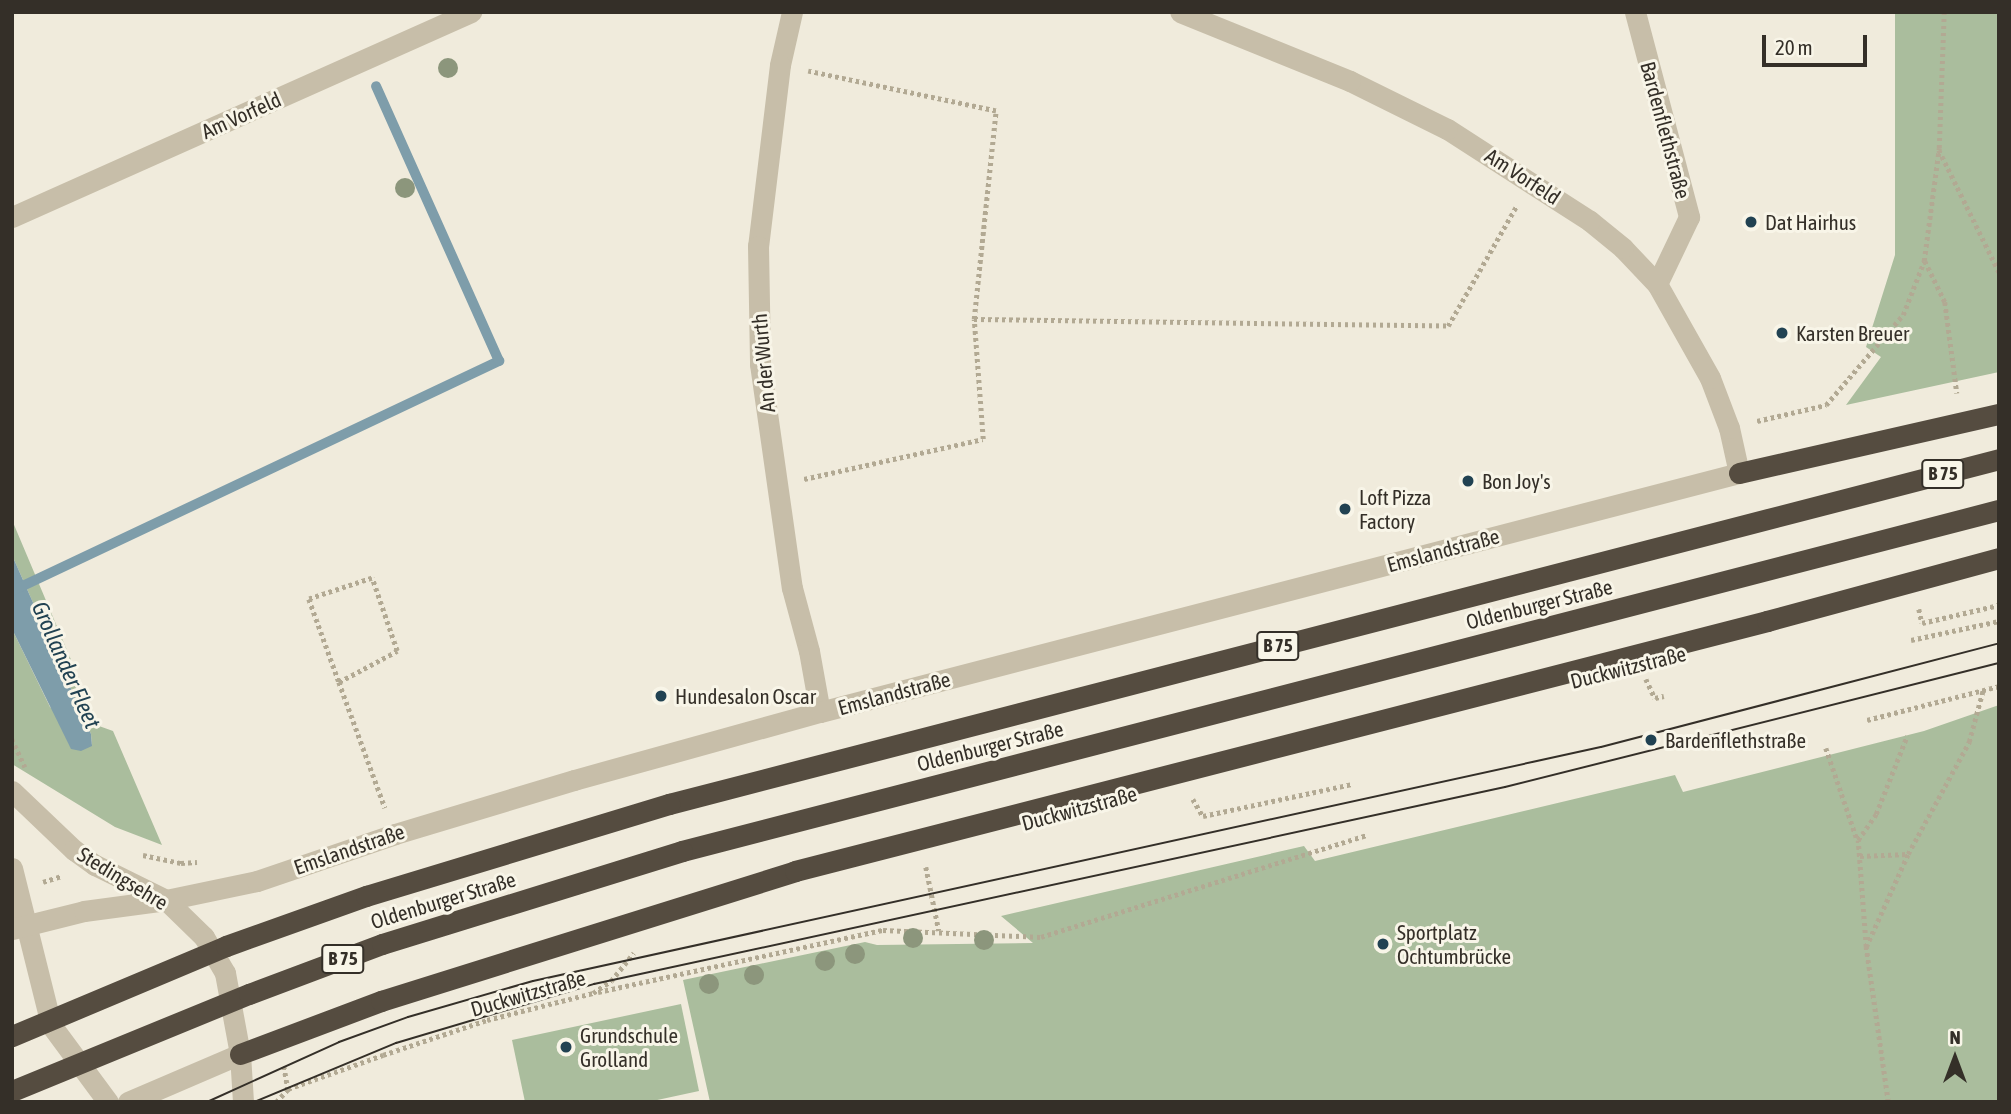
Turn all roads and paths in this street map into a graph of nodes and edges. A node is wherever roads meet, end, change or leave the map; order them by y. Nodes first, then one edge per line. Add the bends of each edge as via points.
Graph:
1 (471, 12) edge
2 (792, 12) edge
3 (1180, 12) edge
4 (1635, 12) edge
5 (1944, 12) edge
6 (780, 65) junction
7 (1938, 148) junction
8 (1531, 180) junction
9 (12, 217) edge
10 (1924, 261) junction
11 (1999, 272) edge
12 (1657, 284) junction
13 (974, 319) junction
14 (1957, 393) dead end
15 (1999, 414) edge
16 (1774, 417) dead end
17 (1999, 459) edge
18 (1739, 473) junction
19 (777, 485) junction
20 (1999, 510) edge
21 (1999, 558) edge
22 (1999, 605) edge
23 (1906, 613) dead end
24 (1999, 621) edge
25 (1911, 640) dead end
26 (1659, 675) dead end
27 (1646, 679) junction
28 (339, 681) junction
29 (1633, 682) dead end
30 (1999, 686) edge
31 (1983, 690) junction
32 (1664, 696) dead end
33 (820, 712) junction
34 (1867, 720) dead end
35 (1907, 736) dead end
36 (1826, 748) dead end
37 (1352, 784) dead end
38 (12, 791) edge
39 (1204, 791) dead end
40 (386, 810) dead end
41 (1366, 835) dead end
42 (1858, 840) junction
43 (1908, 854) junction
44 (1860, 856) junction
45 (936, 862) dead end
46 (926, 865) junction
47 (12, 868) edge
48 (913, 869) dead end
49 (166, 901) junction
50 (20, 926) edge
51 (939, 931) junction
52 (642, 946) dead end
53 (1866, 947) junction
54 (593, 993) junction
55 (12, 1036) edge
56 (240, 1054) junction
57 (12, 1091) edge
58 (108, 1102) edge
59 (128, 1102) edge
60 (243, 1102) edge
61 (276, 1102) edge
62 (1888, 1102) edge

1 - 9 street, Am Vorfeld
2 - 6 street, An der Wurth
3 - 8 street, Am Vorfeld via 1350,81 1447,129
4 - 12 street, Bardenflethstraße via 1689,217
5 - 7 path
6 - 13 path via 996,111
6 - 19 street, An der Wurth via 758,246 760,364
7 - 10 path
7 - 11 path
8 - 12 street, Am Vorfeld via 1590,221
8 - 13 path via 1448,326
10 - 14 path via 1945,302
10 - 16 path via 1903,315 1826,405
12 - 18 street, Am Vorfeld via 1710,378 1729,428
13 - 19 path via 984,439
15 - 18 highway
17 - 55 highway, Oldenburger Straße / B 75, bridge via 669,804 366,896 226,946
18 - 33 street, Emslandstraße
19 - 33 street, An der Wurth via 792,588
20 - 57 highway, Oldenburger Straße / B 75, bridge via 682,851 382,944
21 - 56 highway via 795,871 381,1001
22 - 23 path via 1922,623 1919,609
24 - 25 path
26 - 27 path, Duckwitzstraße
27 - 29 path, Duckwitzstraße
27 - 32 path via 1655,698
28 - 28 path via 397,651 372,578 309,599
28 - 40 path
30 - 31 path
31 - 34 path
31 - 43 path via 1969,742
33 - 49 street, Emslandstraße via 501,800 257,880
35 - 42 path via 1876,814
36 - 42 path
37 - 39 path via 1203,816 1190,795
38 - 49 street, Stedingsehre via 95,865
41 - 51 path via 1041,937
42 - 44 path
43 - 44 path
43 - 53 path
44 - 53 path
45 - 46 path
46 - 48 path
46 - 51 path
47 - 50 street
49 - 50 street, Emslandstraße via 84,911
49 - 56 street, Stedingsehre via 204,937 225,973
50 - 58 street via 51,1025
51 - 54 path via 883,930
52 - 54 path, Duckwitzstraße via 611,981
53 - 62 path
54 - 61 path, Duckwitzstraße via 487,1020 383,1055 288,1089
56 - 59 street
56 - 60 street, Stedingsehre

